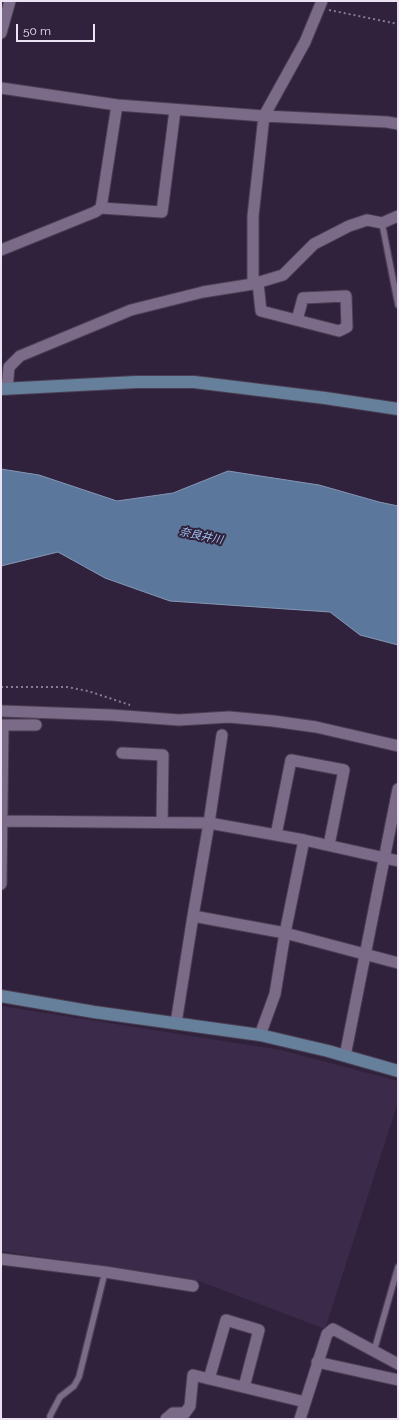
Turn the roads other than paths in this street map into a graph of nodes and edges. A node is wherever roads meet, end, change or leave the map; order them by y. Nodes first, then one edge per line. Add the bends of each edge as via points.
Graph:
1 (10, 1) edge
2 (321, 5) edge
3 (1, 34) edge
4 (1, 88) edge
5 (117, 105) junction
6 (175, 110) junction
7 (264, 116) junction
8 (398, 124) edge
9 (101, 208) junction
10 (398, 216) edge
11 (382, 223) junction
12 (1, 250) edge
13 (256, 283) junction
14 (398, 305) edge
15 (297, 320) junction
16 (4, 389) edge
17 (397, 408) edge
18 (1, 711) edge
19 (2, 725) edge
20 (36, 725) dead end
21 (222, 735) dead end
22 (398, 746) edge
23 (122, 753) dead end
24 (398, 789) edge
25 (2, 821) edge
26 (162, 823) junction
27 (209, 823) junction
28 (276, 835) junction
29 (304, 840) junction
30 (329, 845) junction
31 (385, 857) junction
32 (398, 861) edge
33 (1, 884) edge
34 (192, 916) junction
35 (285, 933) junction
36 (366, 954) junction
37 (398, 963) edge
38 (1, 996) edge
39 (176, 1023) junction
40 (260, 1035) junction
41 (345, 1056) junction
42 (398, 1071) edge
43 (1, 1258) edge
44 (398, 1267) edge
45 (105, 1272) junction
46 (397, 1278) edge
47 (194, 1286) dead end
48 (374, 1351) junction
49 (317, 1362) junction
50 (398, 1364) edge
51 (209, 1379) junction
52 (398, 1380) edge
53 (244, 1387) junction
54 (305, 1402) junction
55 (50, 1419) edge
56 (166, 1419) edge
57 (300, 1419) edge

1 - 3 street
2 - 7 street via 305,42
4 - 5 street
5 - 6 street
5 - 9 street
6 - 7 street
6 - 9 street via 162,212
7 - 8 street
7 - 13 street via 253,216
9 - 12 street
10 - 11 street
11 - 13 street via 367,220 349,226 314,244 283,275
11 - 14 lane
13 - 15 street via 261,311
13 - 16 street via 203,292 131,310 20,356 9,367
15 - 15 street via 339,331 347,327 346,296 303,298
16 - 17 street via 136,382 194,382
18 - 22 street via 179,720 229,717 316,727
19 - 20 street
19 - 25 street
21 - 27 street
23 - 26 street via 164,755
24 - 31 street
25 - 26 street
25 - 33 street
26 - 27 street
27 - 28 street
27 - 34 street
28 - 29 street
28 - 30 street via 291,760 344,770
29 - 30 street
29 - 35 street
30 - 31 street
31 - 32 street
31 - 36 street
34 - 35 street
34 - 39 street
35 - 36 street
35 - 40 street via 275,994
36 - 37 street
36 - 41 street
38 - 39 street
39 - 40 street
40 - 41 street
41 - 42 street
43 - 45 street
44 - 46 lane
45 - 47 street
45 - 55 lane via 79,1377 74,1386 60,1397
46 - 48 lane
48 - 49 street via 333,1329 327,1334
48 - 50 street
49 - 52 street
49 - 54 street
51 - 53 street
51 - 53 street via 226,1320 259,1330
51 - 56 street via 194,1375 190,1406 185,1413 173,1414
53 - 54 street
54 - 57 street

